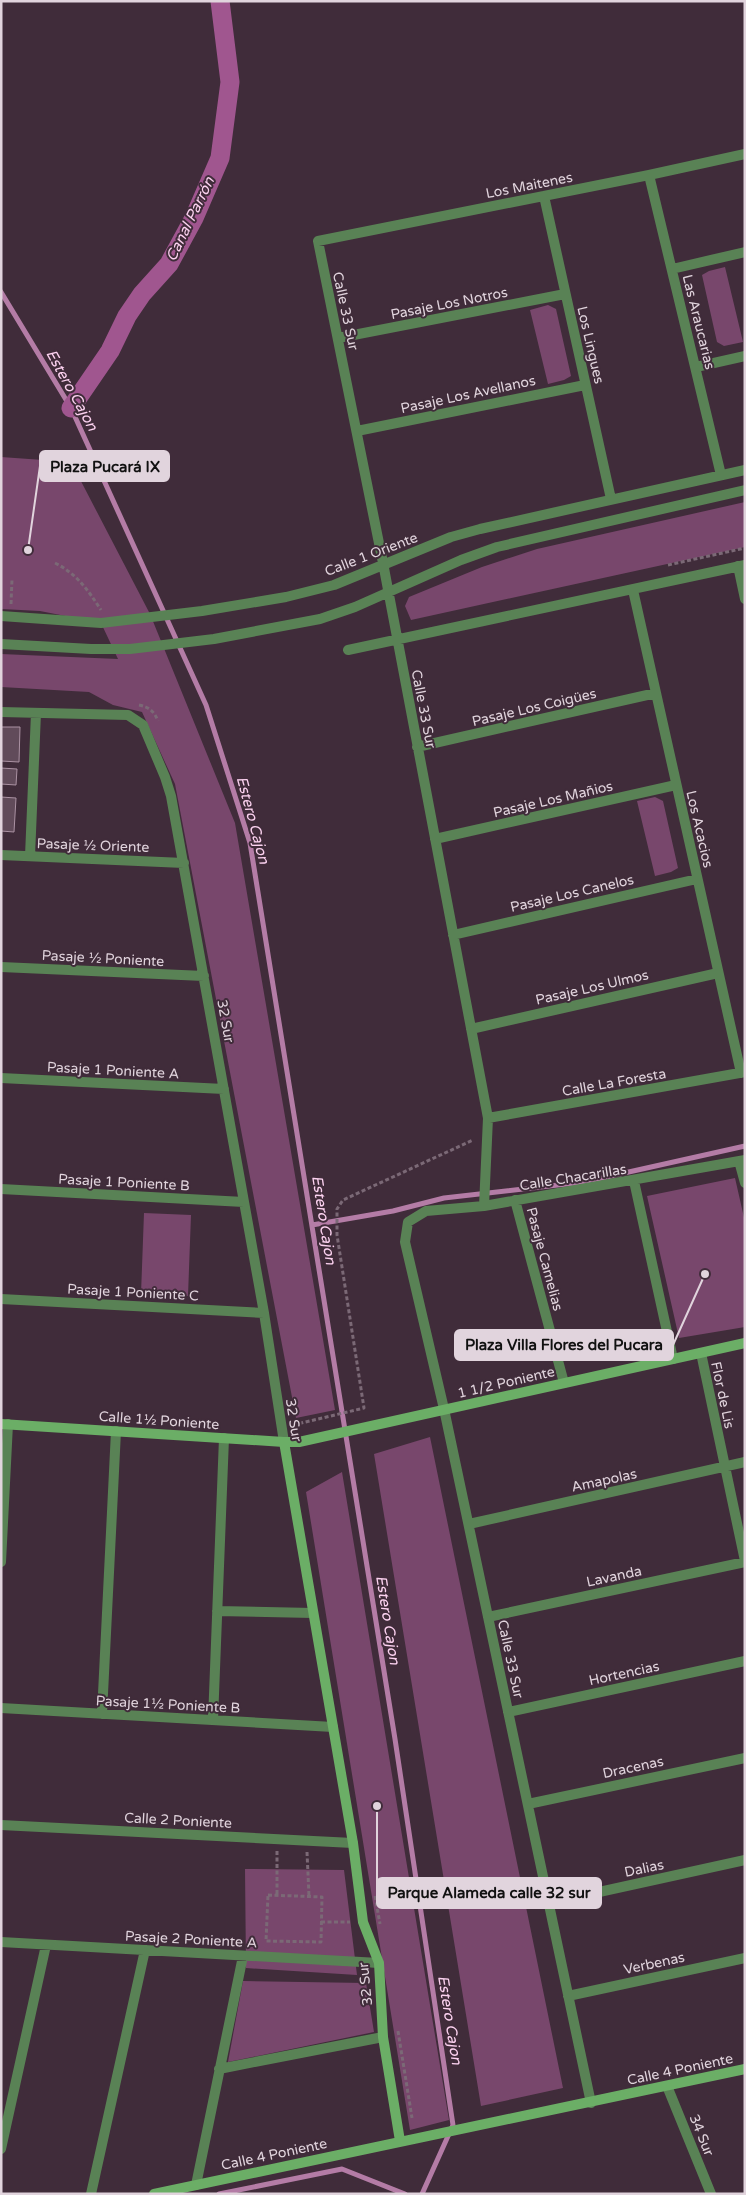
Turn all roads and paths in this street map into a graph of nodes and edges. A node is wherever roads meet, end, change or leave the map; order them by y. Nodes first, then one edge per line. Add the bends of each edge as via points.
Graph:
1 (745, 154) edge
2 (649, 175) junction
3 (544, 196) junction
4 (318, 241) joint
5 (745, 252) edge
6 (672, 269) junction
7 (565, 294) junction
8 (338, 338) junction
9 (745, 356) edge
10 (696, 367) junction
11 (585, 384) junction
12 (357, 431) junction
13 (745, 470) edge
14 (721, 475) junction
15 (745, 490) edge
16 (610, 499) junction
17 (55, 563) dead end
18 (384, 563) junction
19 (741, 565) edge
20 (12, 580) dead end
21 (633, 590) junction
22 (389, 593) junction
23 (745, 599) edge
24 (6, 613) edge
25 (104, 615) dead end
26 (397, 640) junction
27 (1, 644) edge
28 (348, 650) dead end
29 (656, 693) junction
30 (1, 712) edge
31 (36, 713) junction
32 (417, 747) junction
33 (676, 785) junction
34 (435, 839) junction
35 (1, 855) edge
36 (30, 856) junction
37 (184, 863) junction
38 (697, 879) junction
39 (453, 935) junction
40 (1, 967) edge
41 (718, 973) junction
42 (204, 976) junction
43 (471, 1029) junction
44 (743, 1073) edge
45 (1, 1078) edge
46 (224, 1089) junction
47 (488, 1118) junction
48 (487, 1134) junction
49 (742, 1161) edge
50 (634, 1181) junction
51 (745, 1183) edge
52 (1, 1189) edge
53 (515, 1200) junction
54 (244, 1202) junction
55 (484, 1206) junction
56 (408, 1222) joint
57 (1, 1299) edge
58 (264, 1313) junction
59 (745, 1343) edge
60 (701, 1352) junction
61 (673, 1358) junction
62 (564, 1383) junction
63 (444, 1409) junction
64 (5, 1424) edge
65 (281, 1428) junction
66 (116, 1431) junction
67 (224, 1438) junction
68 (315, 1439) joint
69 (284, 1442) junction
70 (745, 1462) edge
71 (724, 1467) junction
72 (468, 1524) junction
73 (745, 1561) edge
74 (1, 1562) edge
75 (217, 1611) junction
76 (313, 1613) junction
77 (488, 1618) junction
78 (745, 1661) edge
79 (1, 1708) edge
80 (508, 1712) junction
81 (102, 1714) junction
82 (213, 1720) junction
83 (333, 1727) junction
84 (745, 1758) edge
85 (528, 1804) junction
86 (1, 1825) edge
87 (276, 1839) junction
88 (306, 1841) junction
89 (353, 1843) junction
90 (745, 1860) edge
91 (277, 1896) junction
92 (309, 1896) junction
93 (549, 1903) junction
94 (321, 1922) junction
95 (364, 1922) junction
96 (1, 1942) edge
97 (46, 1945) junction
98 (145, 1950) junction
99 (243, 1956) junction
100 (745, 1958) edge
101 (379, 1963) junction
102 (568, 1996) junction
103 (383, 2037) junction
104 (219, 2069) junction
105 (745, 2069) edge
106 (667, 2086) junction
107 (591, 2102) junction
108 (400, 2141) junction
109 (1, 2149) edge
110 (196, 2185) junction
111 (91, 2194) edge
112 (154, 2194) edge
113 (711, 2194) edge

1 - 2 street, Los Maitenes
2 - 3 street, Los Maitenes
2 - 6 street, Las Araucarias
3 - 4 street, Los Maitenes
3 - 7 street, Los Lingues
4 - 8 street, Calle 33 Sur
5 - 6 street
6 - 10 street, Las Araucarias
7 - 8 street, Pasaje Los Notros
7 - 11 street, Los Lingues
8 - 12 street, Calle 33 Sur
9 - 10 street
10 - 14 street, Las Araucarias
11 - 12 street, Pasaje Los Avellanos
11 - 16 street, Los Lingues
12 - 18 street, Calle 33 Sur
13 - 14 street, Calle 1 Oriente
14 - 16 street, Calle 1 Oriente
15 - 22 street via 497,548 461,560
16 - 18 street, Calle 1 Oriente via 480,529
17 - 25 path via 82,582
18 - 22 street, Calle 33 Sur
18 - 24 street, Calle 1 Oriente via 334,584 286,597 202,611 101,623
19 - 21 street
19 - 23 street
20 - 24 path
21 - 26 street
21 - 29 street, Los Acacios
22 - 26 street, Calle 33 Sur
22 - 27 street via 320,619 214,639 145,648
26 - 28 street
26 - 32 street, Calle 33 Sur
29 - 32 street, Pasaje Los Coigües
29 - 33 street, Los Acacios
30 - 31 street
31 - 36 street
31 - 37 street, 32 Sur via 128,715 143,725 171,796
32 - 34 street, Calle 33 Sur
33 - 34 street, Pasaje Los Mañios
33 - 38 street, Los Acacios
34 - 39 street, Calle 33 Sur
35 - 36 street, Pasaje ½ Oriente
36 - 37 street, Pasaje ½ Oriente
37 - 42 street, 32 Sur
38 - 39 street, Pasaje Los Canelos
38 - 41 street, Los Acacios
39 - 43 street, Calle 33 Sur
40 - 42 street, Pasaje ½ Poniente
41 - 43 street, Pasaje Los Ulmos
41 - 44 street, Los Acacios
42 - 46 street, 32 Sur
43 - 47 street, Calle 33 Sur
44 - 47 street, Calle La Foresta
45 - 46 street, Pasaje 1 Poniente A
46 - 54 street, 32 Sur
47 - 48 street, Calle 33 Sur
48 - 55 street, Calle 33 Sur
48 - 65 path via 344,1200 337,1209 335,1221 364,1408
49 - 50 street, Calle Chacarillas
49 - 51 street
50 - 53 street, Calle Chacarillas
50 - 61 street
52 - 54 street, Pasaje 1 Poniente B
53 - 55 street, Calle Chacarillas
53 - 62 street, Pasaje Camelias
54 - 58 street, 32 Sur
55 - 56 street, Calle Chacarillas via 426,1212
56 - 63 street, Calle 33 Sur via 405,1242
57 - 58 street, Pasaje 1 Poniente C
58 - 65 street, 32 Sur
59 - 60 street, 1 1/2 Poniente
60 - 61 street, 1 1/2 Poniente
60 - 71 street, Flor de Lis
61 - 62 street, 1 1/2 Poniente
62 - 63 street, 1 1/2 Poniente
63 - 68 street, 1 1/2 Poniente
63 - 72 street, Calle 33 Sur
64 - 66 street, Calle 1½ Poniente
64 - 74 street
65 - 69 street, 32 Sur
66 - 67 street, Calle 1½ Poniente
66 - 81 street
67 - 69 street, Calle 1½ Poniente
67 - 75 street
68 - 69 street, Calle 1½ Poniente
69 - 76 street, 32 Sur
70 - 71 street, Amapolas
71 - 72 street, Amapolas
71 - 73 street, Flor de Lis
72 - 77 street, Calle 33 Sur
73 - 77 street, Lavanda
75 - 76 street
75 - 82 street
76 - 83 street, 32 Sur
77 - 80 street, Calle 33 Sur
78 - 80 street, Hortencias
79 - 81 street, Pasaje 1½ Poniente B
80 - 85 street, Calle 33 Sur
81 - 82 street, Pasaje 1½ Poniente B
82 - 83 street, Pasaje 1½ Poniente B
83 - 89 street, 32 Sur
84 - 85 street, Dracenas
85 - 93 street, Calle 33 Sur
86 - 87 street, Calle 2 Poniente
87 - 88 street, Calle 2 Poniente
87 - 91 path
88 - 89 street, Calle 2 Poniente
88 - 92 path
89 - 95 street, 32 Sur
90 - 93 street, Dalias
91 - 92 path
91 - 94 path via 268,1896 266,1941 321,1942
92 - 94 path via 322,1897
93 - 102 street, Calle 33 Sur
94 - 95 path
95 - 101 street, 32 Sur
96 - 97 street, Pasaje 2 Poniente A
97 - 98 street, Pasaje 2 Poniente A
97 - 109 street
98 - 99 street, Pasaje 2 Poniente A
98 - 111 street
99 - 101 street, Pasaje 2 Poniente A
99 - 104 street
100 - 102 street, Verbenas
101 - 103 street, 32 Sur
102 - 107 street, Calle 33 Sur
103 - 104 street
103 - 108 street, 32 Sur
104 - 110 street
105 - 106 street, Calle 4 Poniente
106 - 107 street, Calle 4 Poniente
106 - 113 street, 34 Sur
107 - 108 street, Calle 4 Poniente
108 - 110 street, Calle 4 Poniente
110 - 112 street, Calle 4 Poniente

